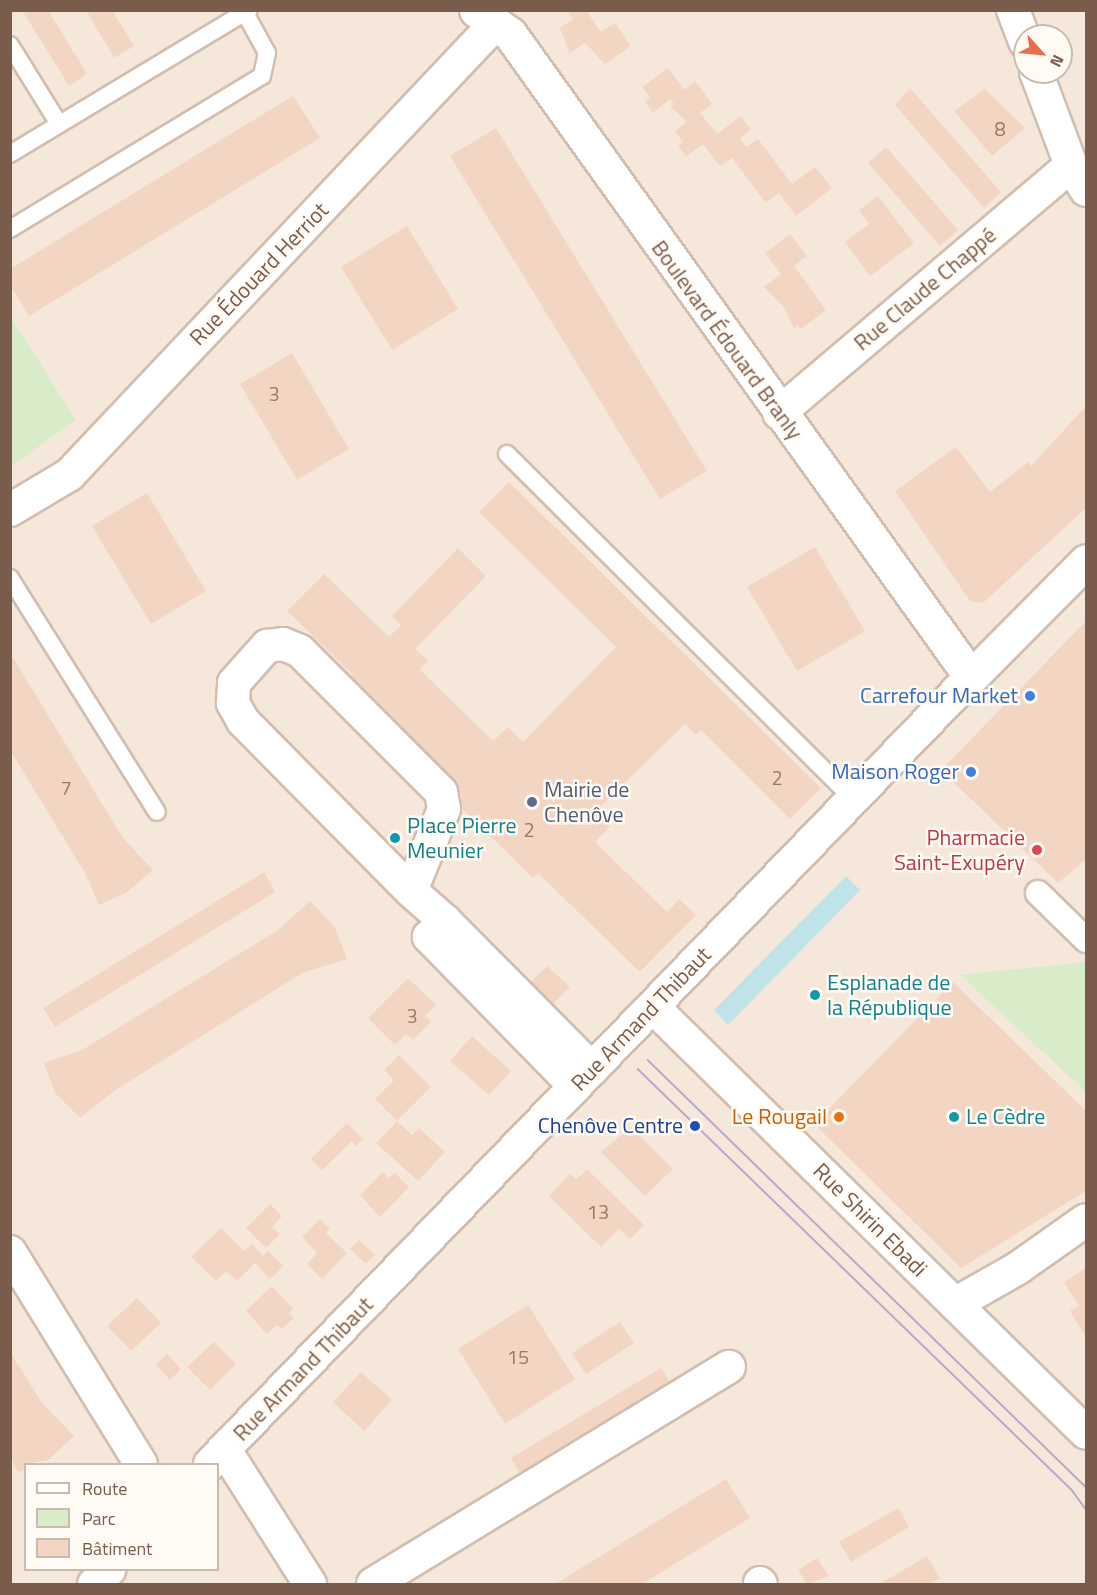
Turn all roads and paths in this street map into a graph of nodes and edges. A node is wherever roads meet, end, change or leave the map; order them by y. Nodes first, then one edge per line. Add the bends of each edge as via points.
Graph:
1 (247, 12) edge
2 (486, 17) edge
3 (10, 45) edge
4 (1041, 84) edge
5 (59, 124) junction
6 (10, 154) edge
7 (1079, 177) edge
8 (10, 229) edge
9 (779, 413) junction
10 (507, 454) dead end
11 (10, 510) edge
12 (1084, 568) edge
13 (10, 578) edge
14 (971, 678) junction
15 (854, 800) junction
16 (157, 812) dead end
17 (411, 891) junction
18 (1038, 893) dead end
19 (1086, 940) edge
20 (653, 1007) junction
21 (584, 1077) junction
22 (1086, 1220) edge
23 (10, 1252) edge
24 (956, 1304) junction
25 (729, 1367) dead end
26 (1086, 1433) edge
27 (217, 1457) edge
28 (140, 1463) edge
29 (107, 1571) edge
30 (94, 1584) edge
31 (310, 1584) edge
32 (373, 1584) edge

1 - 5 lane
1 - 8 lane via 267,53 262,76
2 - 9 street, Boulevard Édouard Branly via 510,34
2 - 11 street, Rue Édouard Herriot via 69,475
3 - 5 lane
4 - 7 street
5 - 6 lane
7 - 9 street, Rue Claude Chappé
9 - 14 street, Boulevard Édouard Branly
10 - 15 lane
12 - 14 street
13 - 16 lane
14 - 15 street, Rue Armand Thibaut
15 - 20 street, Rue Armand Thibaut
17 - 17 street via 444,809 441,792 300,651 283,644 267,646 234,682 233,703 243,721
17 - 21 street via 445,921 429,937
18 - 19 street
20 - 21 street, Rue Armand Thibaut
20 - 24 street, Rue Shirin Ebadi
21 - 27 street, Rue Armand Thibaut
22 - 24 street via 1018,1268
23 - 28 street
24 - 26 street, Rue Shirin Ebadi
25 - 32 street
27 - 31 street
29 - 30 street

